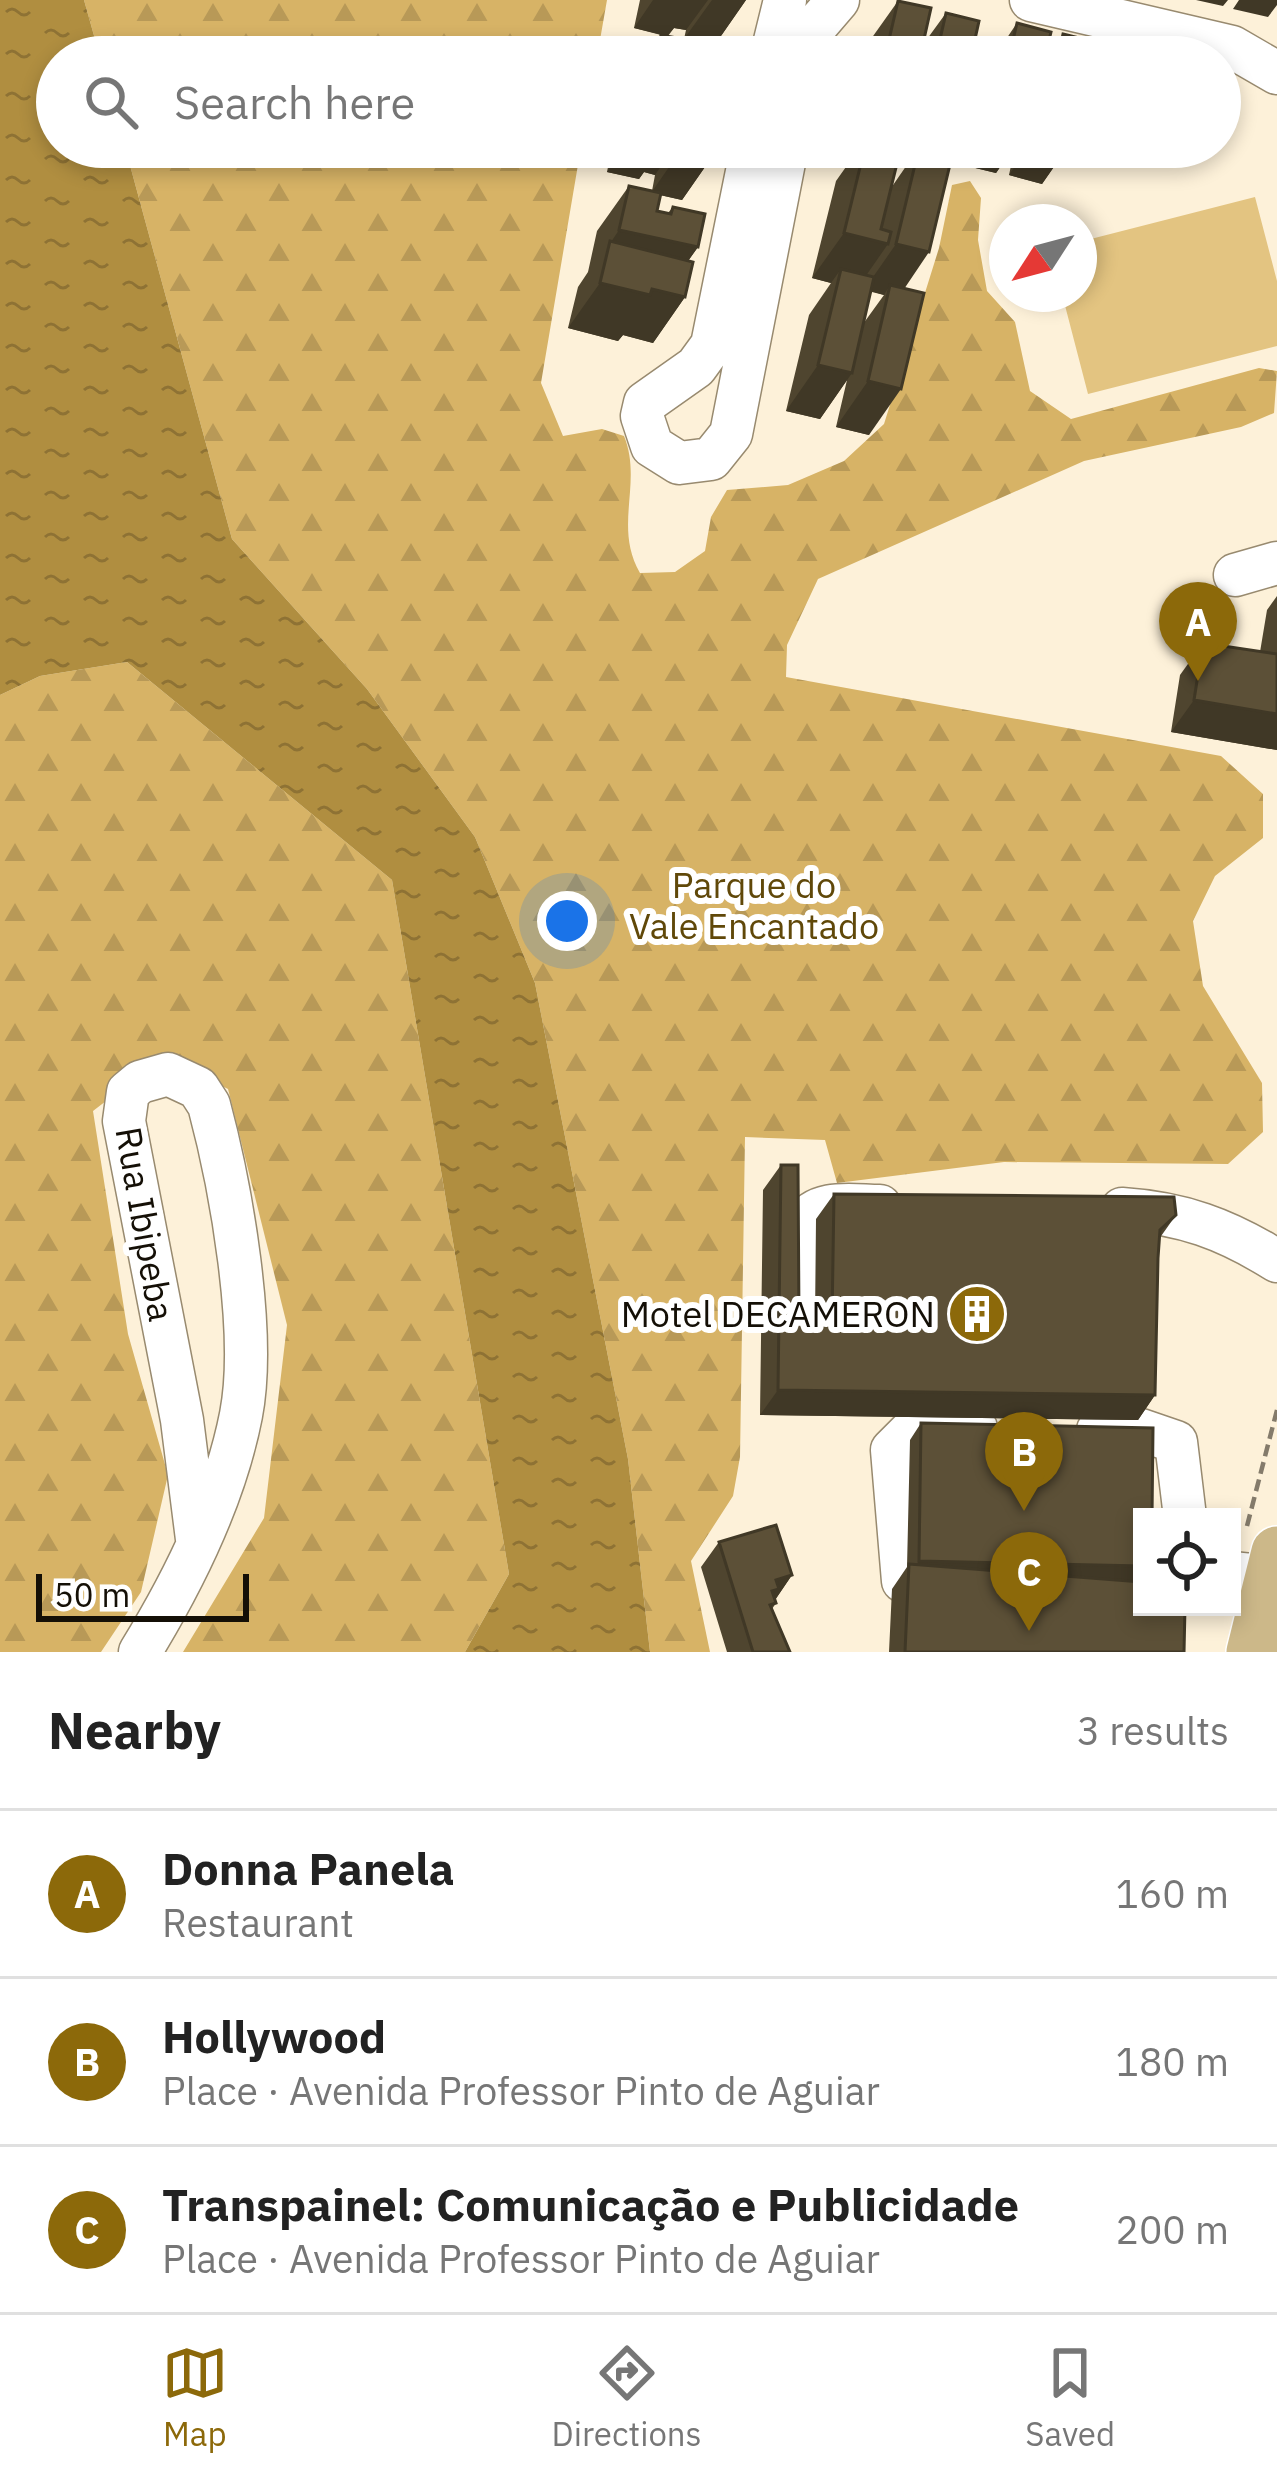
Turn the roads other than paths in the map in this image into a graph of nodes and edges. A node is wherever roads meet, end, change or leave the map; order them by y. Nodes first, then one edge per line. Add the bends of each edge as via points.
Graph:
1 (785, 0) edge
2 (838, 0) edge
3 (1030, 0) edge
4 (776, 36) edge
5 (811, 36) edge
6 (1185, 36) edge
7 (1241, 52) edge
8 (1277, 73) edge
9 (748, 168) edge
10 (783, 168) edge
11 (1277, 563) edge
12 (1235, 575) dead end
13 (927, 1207) edge
14 (1085, 1208) edge
15 (1277, 1261) edge
16 (800, 1326) edge
17 (1184, 1508) edge
18 (196, 1539) junction
19 (903, 1581) edge
20 (140, 1652) edge

1 - 4 street
2 - 5 street
3 - 6 street
7 - 8 street
9 - 10 street via 712,345 646,403 642,416 652,446 679,463 711,459 731,434
11 - 12 street
13 - 16 street via 809,1212
14 - 15 street via 1174,1212 1232,1232
17 - 19 street via 1181,1454 1165,1434 914,1428 897,1439 891,1462
18 - 18 street, Rua Ibipeba via 241,1414 246,1357 208,1105 199,1088 168,1074 128,1092 124,1121 182,1420
18 - 20 street, Rua Ibipeba

